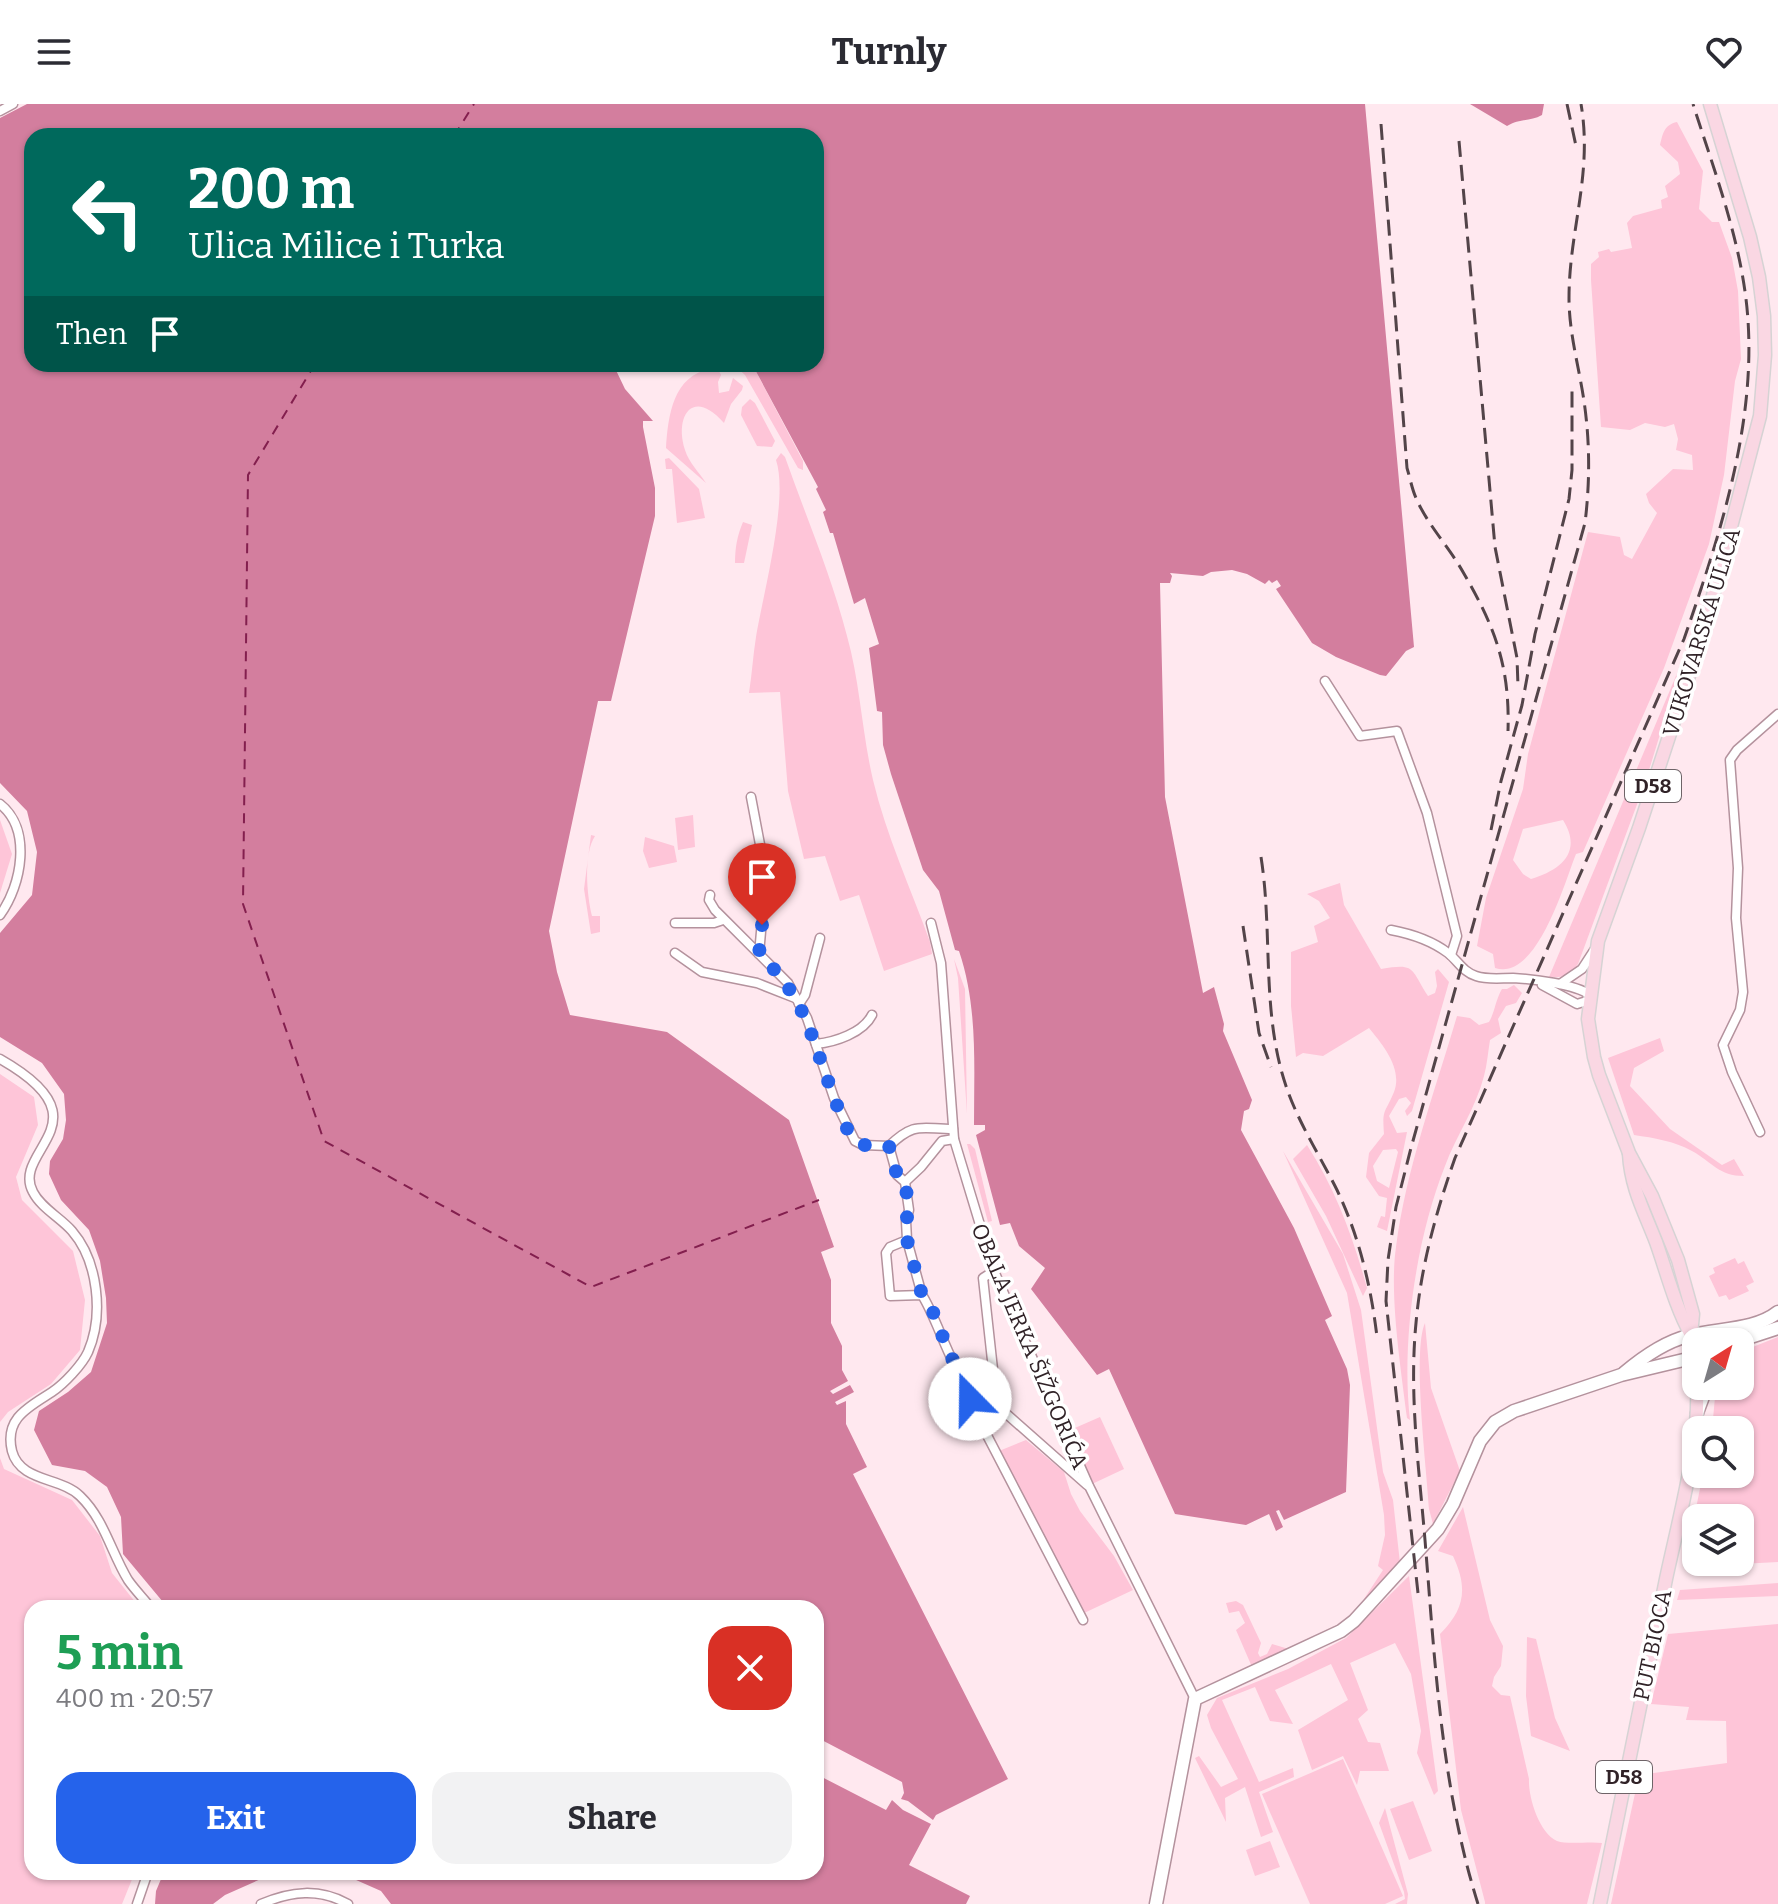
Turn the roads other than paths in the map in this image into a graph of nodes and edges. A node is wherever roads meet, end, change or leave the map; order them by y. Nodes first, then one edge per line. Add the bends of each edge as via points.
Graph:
1 (13, 104) edge
2 (1710, 104) edge
3 (0, 111) edge
4 (1325, 681) dead end
5 (1778, 714) edge
6 (751, 797) dead end
7 (0, 804) edge
8 (710, 895) dead end
9 (0, 915) edge
10 (723, 920) junction
11 (675, 923) dead end
12 (931, 923) dead end
13 (1391, 930) dead end
14 (820, 938) dead end
15 (1598, 941) junction
16 (675, 953) dead end
17 (759, 954) junction
18 (1451, 955) junction
19 (1538, 982) junction
20 (1559, 984) junction
21 (1590, 998) junction
22 (797, 1001) junction
23 (872, 1015) dead end
24 (816, 1044) junction
25 (0, 1059) edge
26 (1760, 1132) dead end
27 (954, 1134) junction
28 (889, 1146) junction
29 (905, 1182) junction
30 (907, 1240) junction
31 (994, 1271) junction
32 (922, 1295) junction
33 (1778, 1312) edge
34 (1692, 1328) edge
35 (1726, 1328) edge
36 (1778, 1328) edge
37 (1754, 1336) edge
38 (1682, 1339) edge
39 (1682, 1360) edge
40 (1621, 1375) junction
41 (966, 1383) junction
42 (1697, 1400) edge
43 (1702, 1400) edge
44 (997, 1406) junction
45 (1697, 1413) junction
46 (1089, 1486) junction
47 (145, 1600) edge
48 (1083, 1620) dead end
49 (1195, 1699) junction
50 (145, 1880) edge
51 (137, 1904) edge
52 (261, 1904) edge
53 (348, 1904) edge
54 (1156, 1904) edge
55 (1600, 1904) edge

1 - 3 street
2 - 15 main road, VUKOVARSKA ULICA / D58 via 1759,277 1765,355 1760,416 1704,630
4 - 18 street via 1360,736 1397,731 1427,813 1457,936
5 - 26 street via 1730,760 1743,992 1723,1045
6 - 17 street via 766,876
7 - 9 street via 12,814 20,842 17,883
8 - 10 street
10 - 11 street
10 - 17 street
12 - 27 street, OBALA JERKA ŠIŽGORIĆA via 941,963
13 - 18 street via 1412,934
14 - 22 street via 805,995
15 - 20 street via 1582,969
15 - 21 main road, VUKOVARSKA ULICA / D58
16 - 22 street via 702,972 757,983
17 - 22 street via 788,983
18 - 19 street via 1472,975
19 - 20 street
19 - 21 street via 1577,1004
20 - 21 street
21 - 34 main road, VUKOVARSKA ULICA / D58 via 1594,1057 1629,1153 1678,1260 1693,1314
22 - 24 street
23 - 24 street via 835,1042
24 - 28 street via 855,1141
25 - 47 street via 32,1080 51,1102 54,1124 30,1174 32,1192 73,1232 88,1255 97,1318 88,1353 54,1391 19,1413 10,1432 12,1453 22,1468 79,1494
27 - 28 street via 914,1127
27 - 29 street
27 - 31 street, OBALA JERKA ŠIŽGORIĆA
28 - 29 street via 897,1175
29 - 30 street
30 - 32 street
30 - 32 street via 886,1253 888,1291 890,1296
31 - 44 street via 983,1278
31 - 46 street, OBALA JERKA ŠIŽGORIĆA
32 - 41 street
33 - 35 street
36 - 37 street
38 - 40 street
39 - 40 street
40 - 49 street via 1495,1422 1480,1441 1438,1529 1354,1621
41 - 44 street
41 - 48 street via 977,1416
42 - 45 main road, PUT BIOCA / D58
43 - 45 street
44 - 46 street
45 - 55 main road, PUT BIOCA / D58
46 - 49 street, OBALA JERKA ŠIŽGORIĆA
49 - 54 street
50 - 51 street
52 - 53 street via 308,1891

